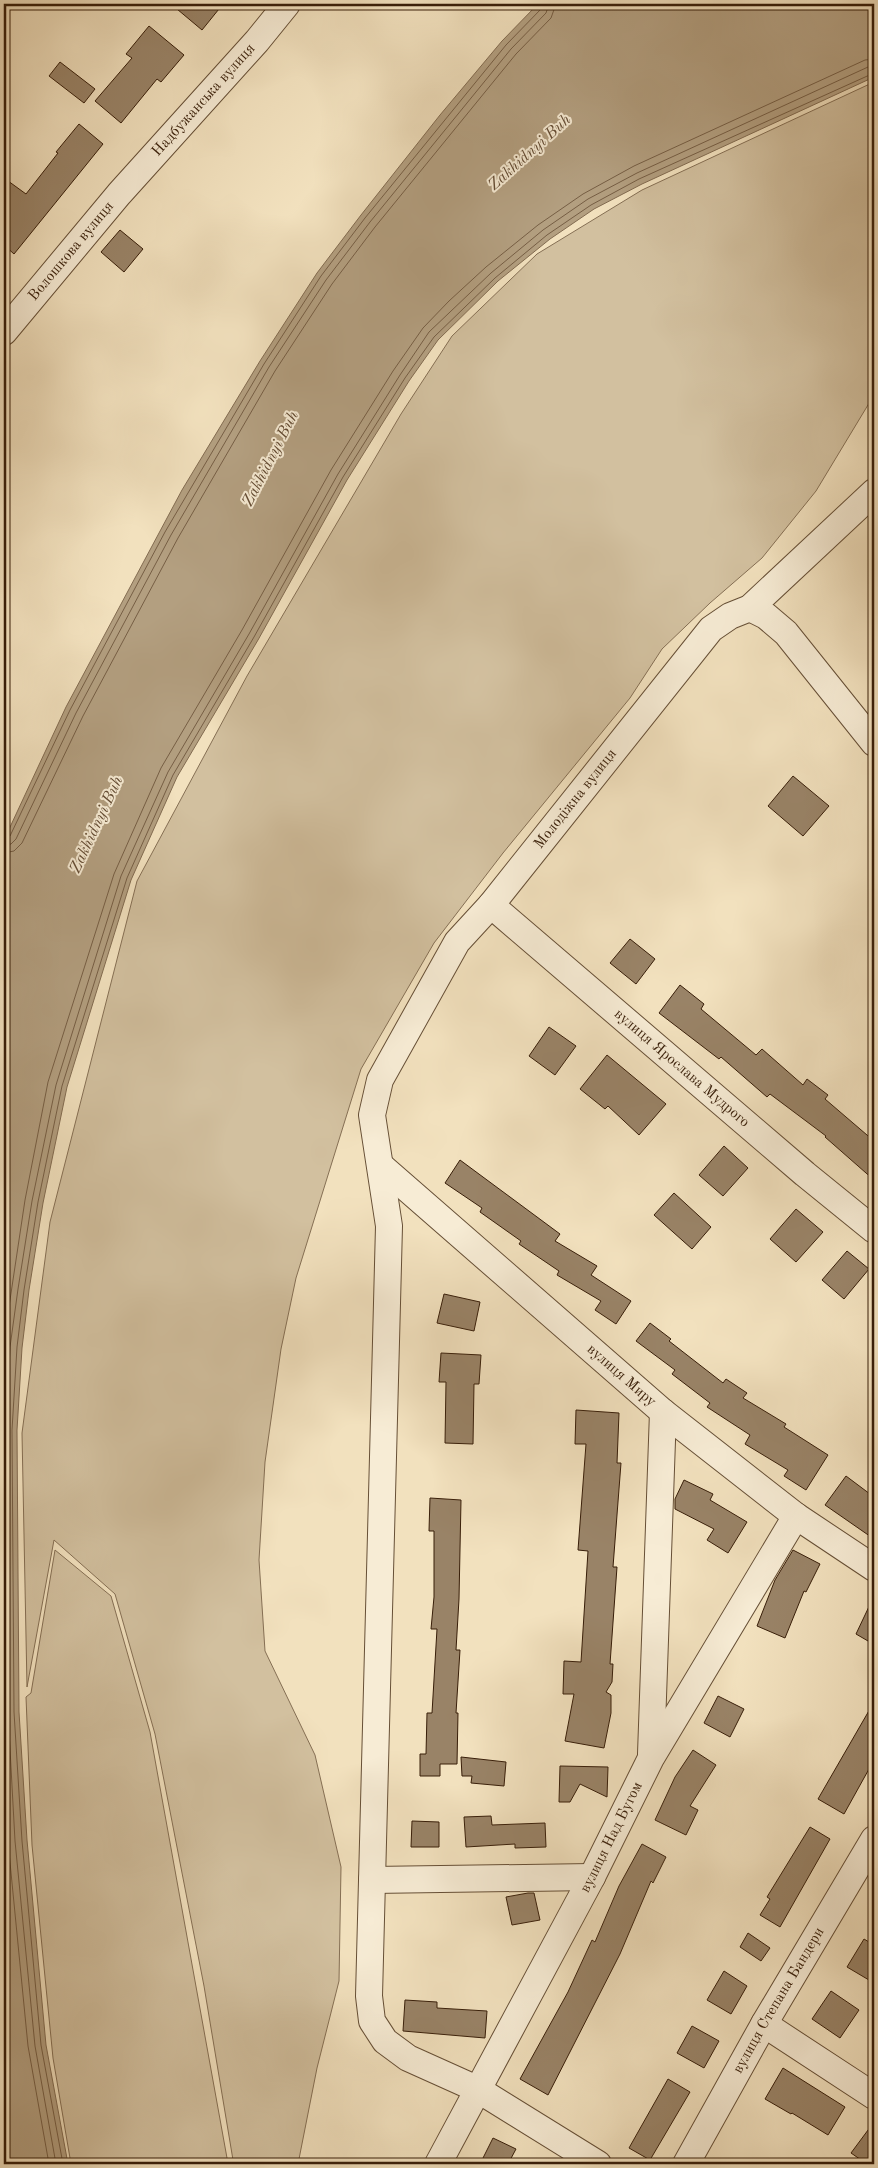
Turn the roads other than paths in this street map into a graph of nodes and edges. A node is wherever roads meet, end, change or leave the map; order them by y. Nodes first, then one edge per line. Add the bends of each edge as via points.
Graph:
1 (287, 4) edge
2 (119, 194) joint
3 (4, 332) edge
4 (874, 492) edge
5 (750, 608) junction
6 (874, 743) edge
7 (492, 905) junction
8 (381, 1166) junction
9 (874, 1230) edge
10 (663, 1412) junction
11 (796, 1516) junction
12 (874, 1568) edge
13 (651, 1758) junction
14 (874, 1840) edge
15 (592, 1877) junction
16 (372, 1880) junction
17 (764, 2024) junction
18 (477, 2089) junction
19 (874, 2096) edge
20 (438, 2164) edge
21 (598, 2164) edge
22 (686, 2164) edge

1 - 2 street, Надбужанська вулиця
2 - 3 street, Волошкова вулиця
4 - 5 street, Молодіжна вулиця
5 - 6 street via 766,616 786,633
5 - 7 street, Молодіжна вулиця via 711,629
7 - 8 street, Молодіжна вулиця via 457,942 380,1080 372,1115
7 - 9 street, вулиця Ярослава Мудрого
8 - 10 street, вулиця Миру
8 - 16 street, Молодіжна вулиця via 389,1226
10 - 11 street, вулиця Миру
10 - 13 street
11 - 12 street, вулиця Миру
11 - 13 street, вулиця Над Бугом
13 - 15 street, вулиця Над Бугом
14 - 17 street, вулиця Степана Бандери
15 - 16 street
15 - 18 street, вулиця Над Бугом
16 - 18 street, Молодіжна вулиця via 369,1996 372,2021 385,2041 408,2058
17 - 19 street
17 - 22 street, вулиця Степана Бандери
18 - 20 street, вулиця Над Бугом
18 - 21 street, Молодіжна вулиця

